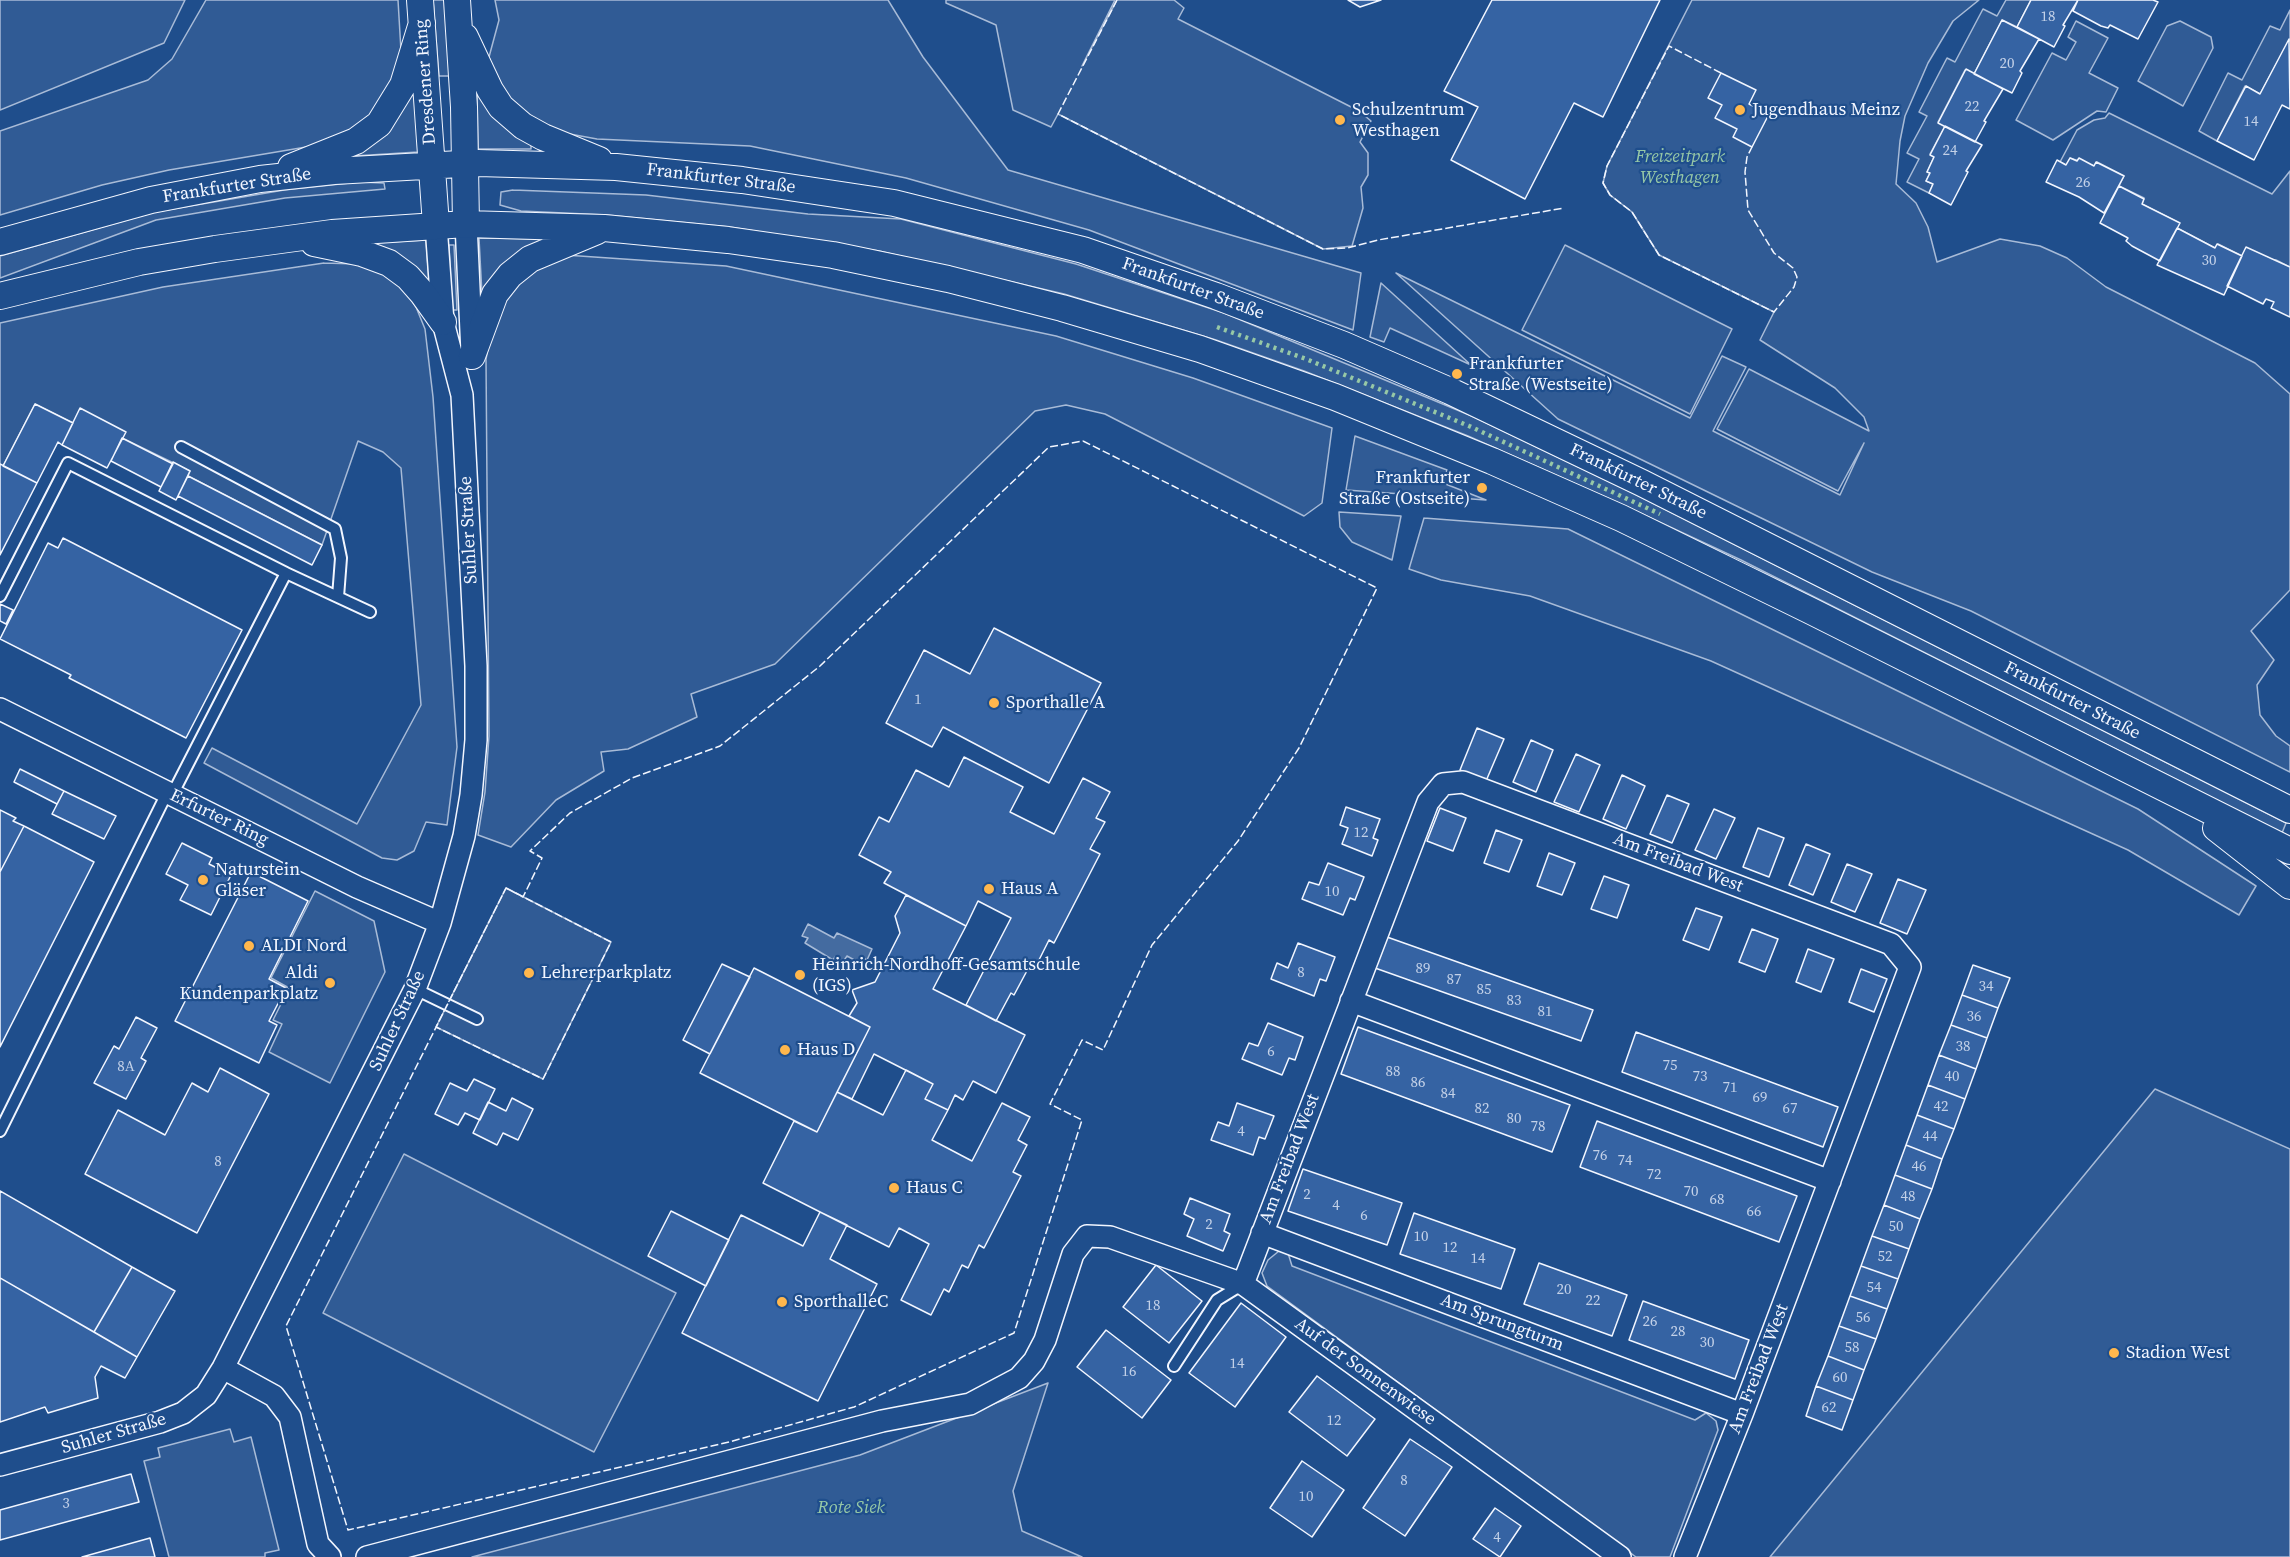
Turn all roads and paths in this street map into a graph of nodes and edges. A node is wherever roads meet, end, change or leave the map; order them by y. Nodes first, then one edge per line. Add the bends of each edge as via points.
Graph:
1 (421, 11) edge
2 (458, 12) edge
3 (465, 164) junction
4 (431, 165) junction
5 (616, 167) junction
6 (260, 179) junction
7 (466, 224) junction
8 (436, 225) junction
9 (604, 228) junction
10 (291, 238) junction
11 (0, 242) edge
12 (0, 296) edge
13 (443, 322) junction
14 (472, 356) junction
15 (462, 394) junction
16 (181, 447) dead end
17 (286, 573) junction
18 (0, 596) edge
19 (338, 597) junction
20 (370, 612) dead end
21 (0, 709) edge
22 (2158, 785) junction
23 (170, 794) junction
24 (2259, 795) junction
25 (2290, 804) edge
26 (2290, 810) edge
27 (2290, 851) edge
28 (2290, 886) edge
29 (440, 923) junction
30 (415, 989) junction
31 (1351, 1001) junction
32 (477, 1019) dead end
33 (0, 1131) edge
34 (1830, 1181) junction
35 (1262, 1233) junction
36 (1243, 1284) junction
37 (1174, 1366) dead end
38 (223, 1368) junction
39 (1742, 1414) junction
40 (0, 1466) edge
41 (330, 1557) edge
42 (367, 1557) edge
43 (1620, 1557) edge
44 (1685, 1557) edge

1 - 4 street, Dresdener Ring
1 - 6 street via 403,85 379,124 356,141
2 - 3 street, Dresdener Ring
2 - 5 street via 490,90 508,113 543,137
3 - 4 street, Frankfurter Straße
3 - 5 street, Frankfurter Straße
3 - 7 street, Dresdener Ring
4 - 6 street, Frankfurter Straße
4 - 8 street, Dresdener Ring
5 - 24 street, Frankfurter Straße via 742,180 894,203 1083,250 1216,296 1344,345 1503,417
6 - 11 street, Frankfurter Straße via 151,200
7 - 8 street, Frankfurter Straße
7 - 9 street, Frankfurter Straße
7 - 14 street, Suhler Straße
8 - 10 street, Frankfurter Straße
8 - 13 street, Suhler Straße
9 - 14 street via 530,259 510,274 495,294
9 - 22 street, Frankfurter Straße via 833,255 948,279 1200,349 1324,393 1621,518
10 - 12 street, Frankfurter Straße via 139,262
10 - 13 street via 362,253 389,263 416,286
13 - 15 street, Suhler Straße
14 - 15 street, Suhler Straße
15 - 29 street, Suhler Straße via 476,740 464,836
16 - 19 lane via 335,529 341,558
17 - 18 lane via 68,463
17 - 19 lane
17 - 23 lane
19 - 20 lane
21 - 23 street, Erfurter Ring
22 - 27 street, Frankfurter Straße
22 - 28 street
23 - 29 street, Erfurter Ring via 357,887
23 - 33 lane
24 - 25 street
24 - 26 street, Frankfurter Straße
29 - 30 street, Suhler Straße
30 - 32 lane
30 - 38 street, Suhler Straße
31 - 34 street
31 - 34 street, Am Freibad West via 1428,802 1443,784 1463,782 1485,790 1891,944 1905,958 1910,967
31 - 35 street, Am Freibad West
34 - 39 street, Am Freibad West
35 - 36 street, Am Freibad West
35 - 39 street, Am Sprungturm
36 - 37 lane via 1216,1300
36 - 42 street, Auf der Sonnenwiese via 1110,1237 1087,1236 1073,1254 1045,1340 1034,1361 1019,1378 970,1404 882,1421
36 - 43 street, Auf der Sonnenwiese
38 - 40 street, Suhler Straße via 206,1395 183,1413
38 - 41 street via 274,1396 290,1417 318,1544
39 - 44 street, Am Freibad West

